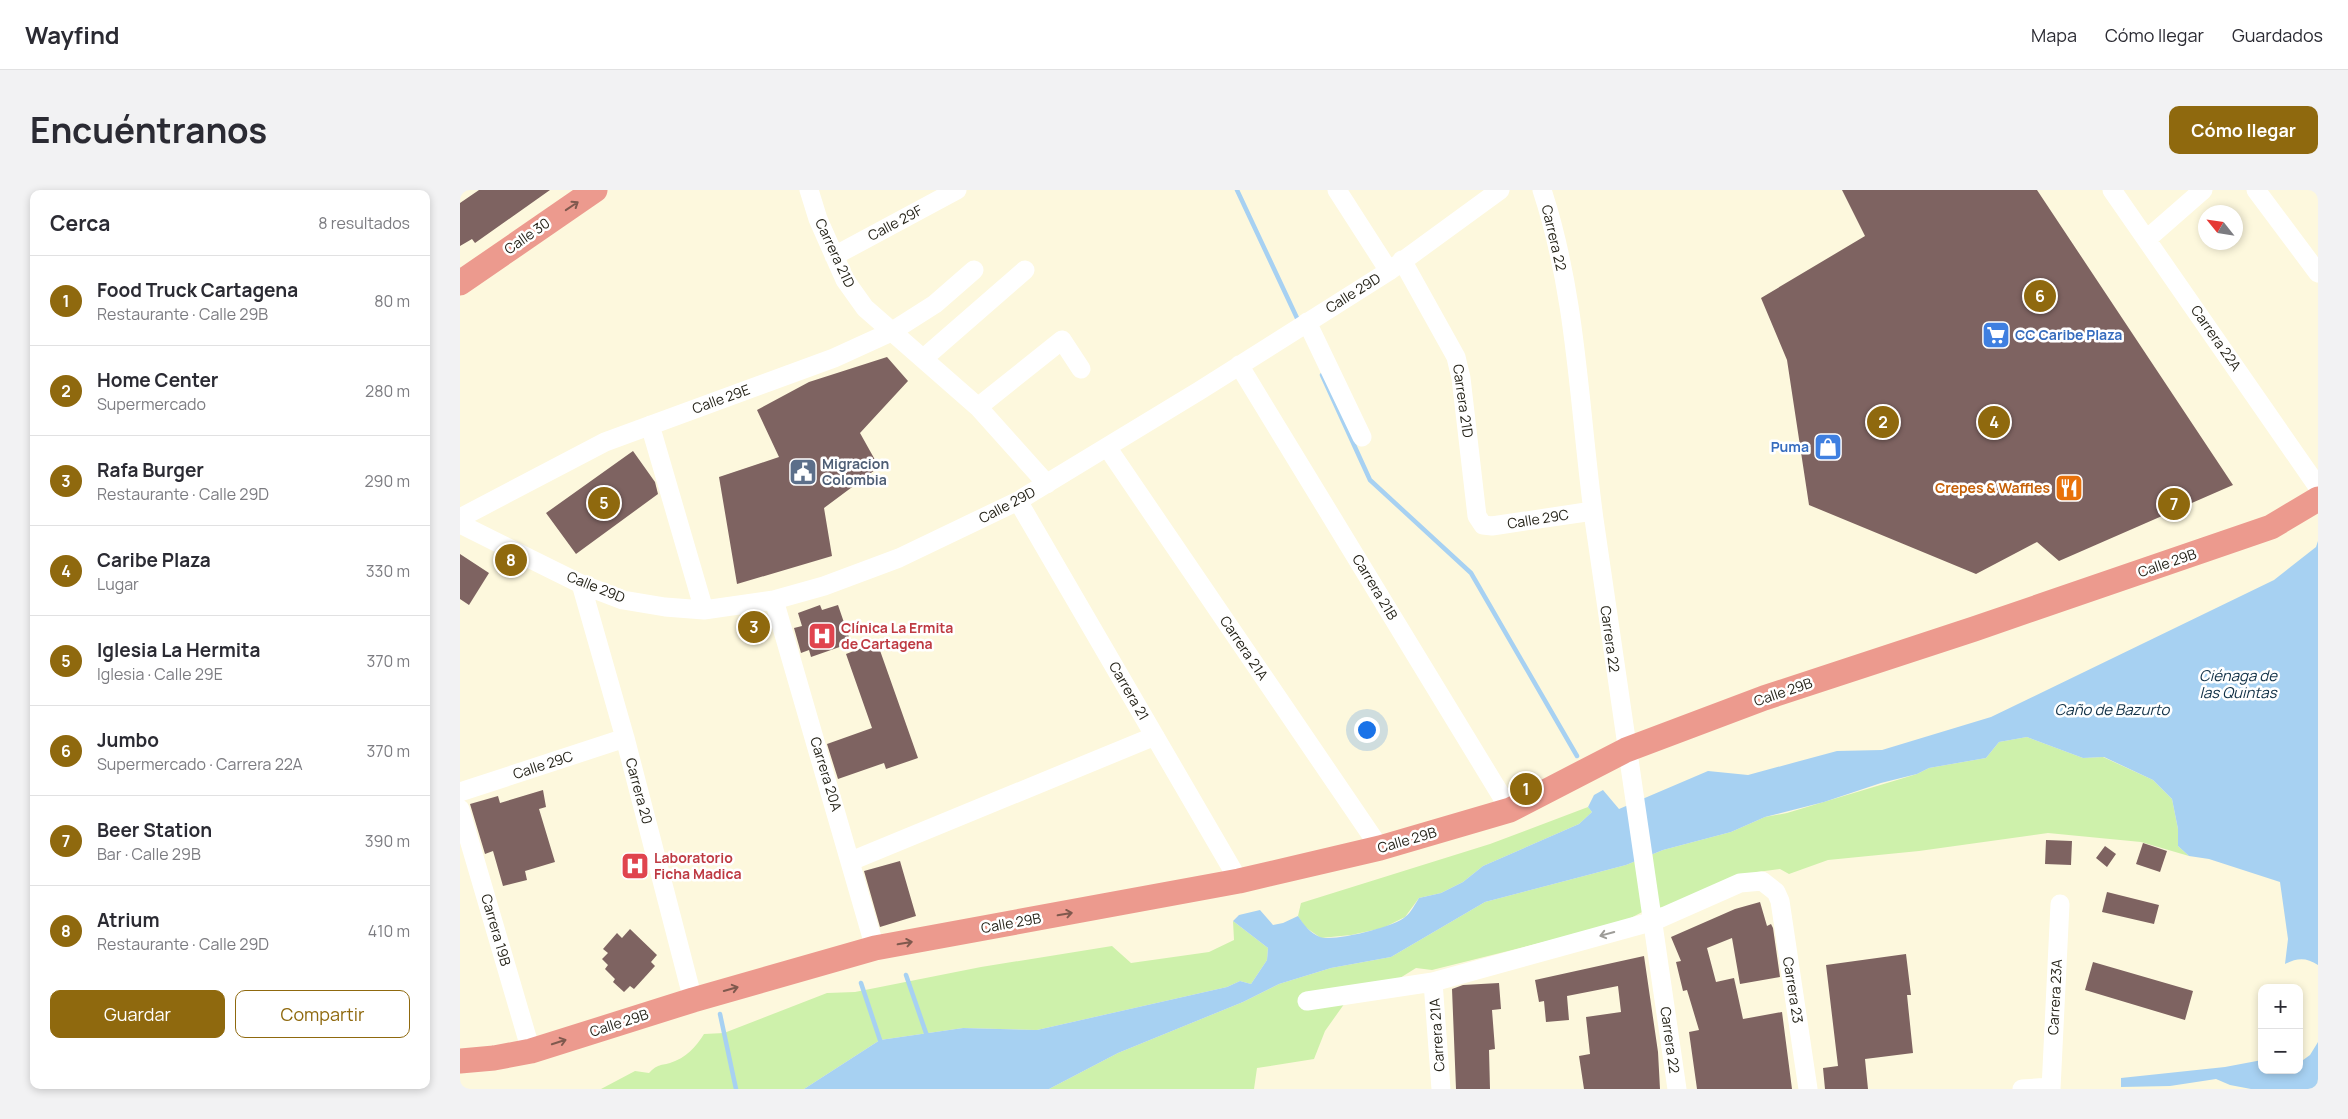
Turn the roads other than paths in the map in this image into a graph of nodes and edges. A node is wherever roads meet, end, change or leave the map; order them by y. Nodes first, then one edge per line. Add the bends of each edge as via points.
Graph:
1 (595, 190) edge
2 (808, 190) edge
3 (957, 190) edge
4 (1337, 190) edge
5 (1500, 190) edge
6 (1542, 190) edge
7 (2112, 190) edge
8 (2202, 190) edge
9 (2256, 190) edge
10 (2147, 238) junction
11 (834, 256) junction
12 (1396, 266) junction
13 (974, 270) dead end
14 (1025, 270) dead end
15 (2318, 273) edge
16 (460, 283) edge
17 (1307, 322) junction
18 (891, 332) junction
19 (924, 358) junction
20 (1239, 365) junction
21 (1081, 370) dead end
22 (978, 407) junction
23 (650, 424) junction
24 (1362, 438) dead end
25 (1107, 447) junction
26 (1046, 484) junction
27 (2318, 487) edge
28 (2318, 500) edge
29 (1018, 502) junction
30 (1592, 510) junction
31 (460, 518) edge
32 (460, 524) edge
33 (1483, 525) joint
34 (581, 584) junction
35 (774, 600) junction
36 (704, 610) junction
37 (1155, 736) junction
38 (625, 738) junction
39 (1626, 750) junction
40 (460, 792) edge
41 (460, 809) edge
42 (1510, 810) junction
43 (1380, 848) junction
44 (851, 861) junction
45 (1239, 882) junction
46 (2060, 904) dead end
47 (1653, 914) junction
48 (875, 948) junction
49 (1433, 982) junction
50 (693, 1000) junction
51 (1307, 1001) dead end
52 (532, 1051) junction
53 (461, 1057) edge
54 (2051, 1088) edge
55 (1441, 1089) edge
56 (1676, 1089) edge
57 (1808, 1089) edge
58 (2022, 1089) edge

16 -> 1 main road, Calle 30
2 - 11 street, Carrera 21D
3 - 11 street, Calle 29F
4 - 12 street, Carrera 21D
5 - 12 street, Calle 29D
6 - 30 street, Carrera 22 via 1558,250 1573,333
7 - 10 street, Carrera 22A
8 - 10 street
9 - 15 street
10 - 27 street, Carrera 22A
11 - 18 street, Carrera 21D via 845,280 865,308
12 - 17 street, Calle 29D
12 - 33 street, Carrera 21D via 1456,357 1477,516
13 - 18 street, Calle 29E via 935,304
14 - 19 street
17 - 20 street, Calle 29D
17 - 24 street
18 - 19 street
18 - 23 street, Calle 29E via 834,358
19 - 22 street
20 - 25 street, Calle 29D
20 - 42 street, Carrera 21B
21 - 22 street via 1062,340
22 - 26 street
23 - 31 street, Calle 29E via 605,442
23 - 36 street
25 - 26 street, Calle 29D
25 - 43 street, Carrera 21A
26 - 29 street, Calle 29D
28 - 39 main road, Calle 29B via 2271,527 1764,698
29 - 35 street, Calle 29D via 899,558 824,586
29 - 37 street, Carrera 21
30 - 33 street, Calle 29C
30 - 39 street, Carrera 22
32 - 34 street, Calle 29D
34 - 36 street, Calle 29D via 623,600
34 - 38 street, Carrera 20
35 - 36 street, Calle 29D
35 - 44 street, Carrera 20A
37 - 44 street
37 - 45 street, Carrera 21
38 - 40 street, Calle 29C
38 - 50 street, Carrera 20
39 - 42 main road, Calle 29B
39 - 47 street, Carrera 22
41 - 52 street, Carrera 19B
42 - 43 main road, Calle 29B
43 - 45 main road, Calle 29B
44 - 48 street, Carrera 20A
48 -> 45 main road, Calle 29B
46 - 54 street, Carrera 23A
47 -> 49 street
47 - 56 street, Carrera 22
47 - 57 street, Carrera 23 via 1740,883 1762,881 1776,892 1780,901
50 -> 48 main road, Calle 29B
49 - 51 street
49 - 55 street, Carrera 21A
52 -> 50 main road, Calle 29B
52 - 53 main road, Calle 29B via 494,1058
54 - 58 street

